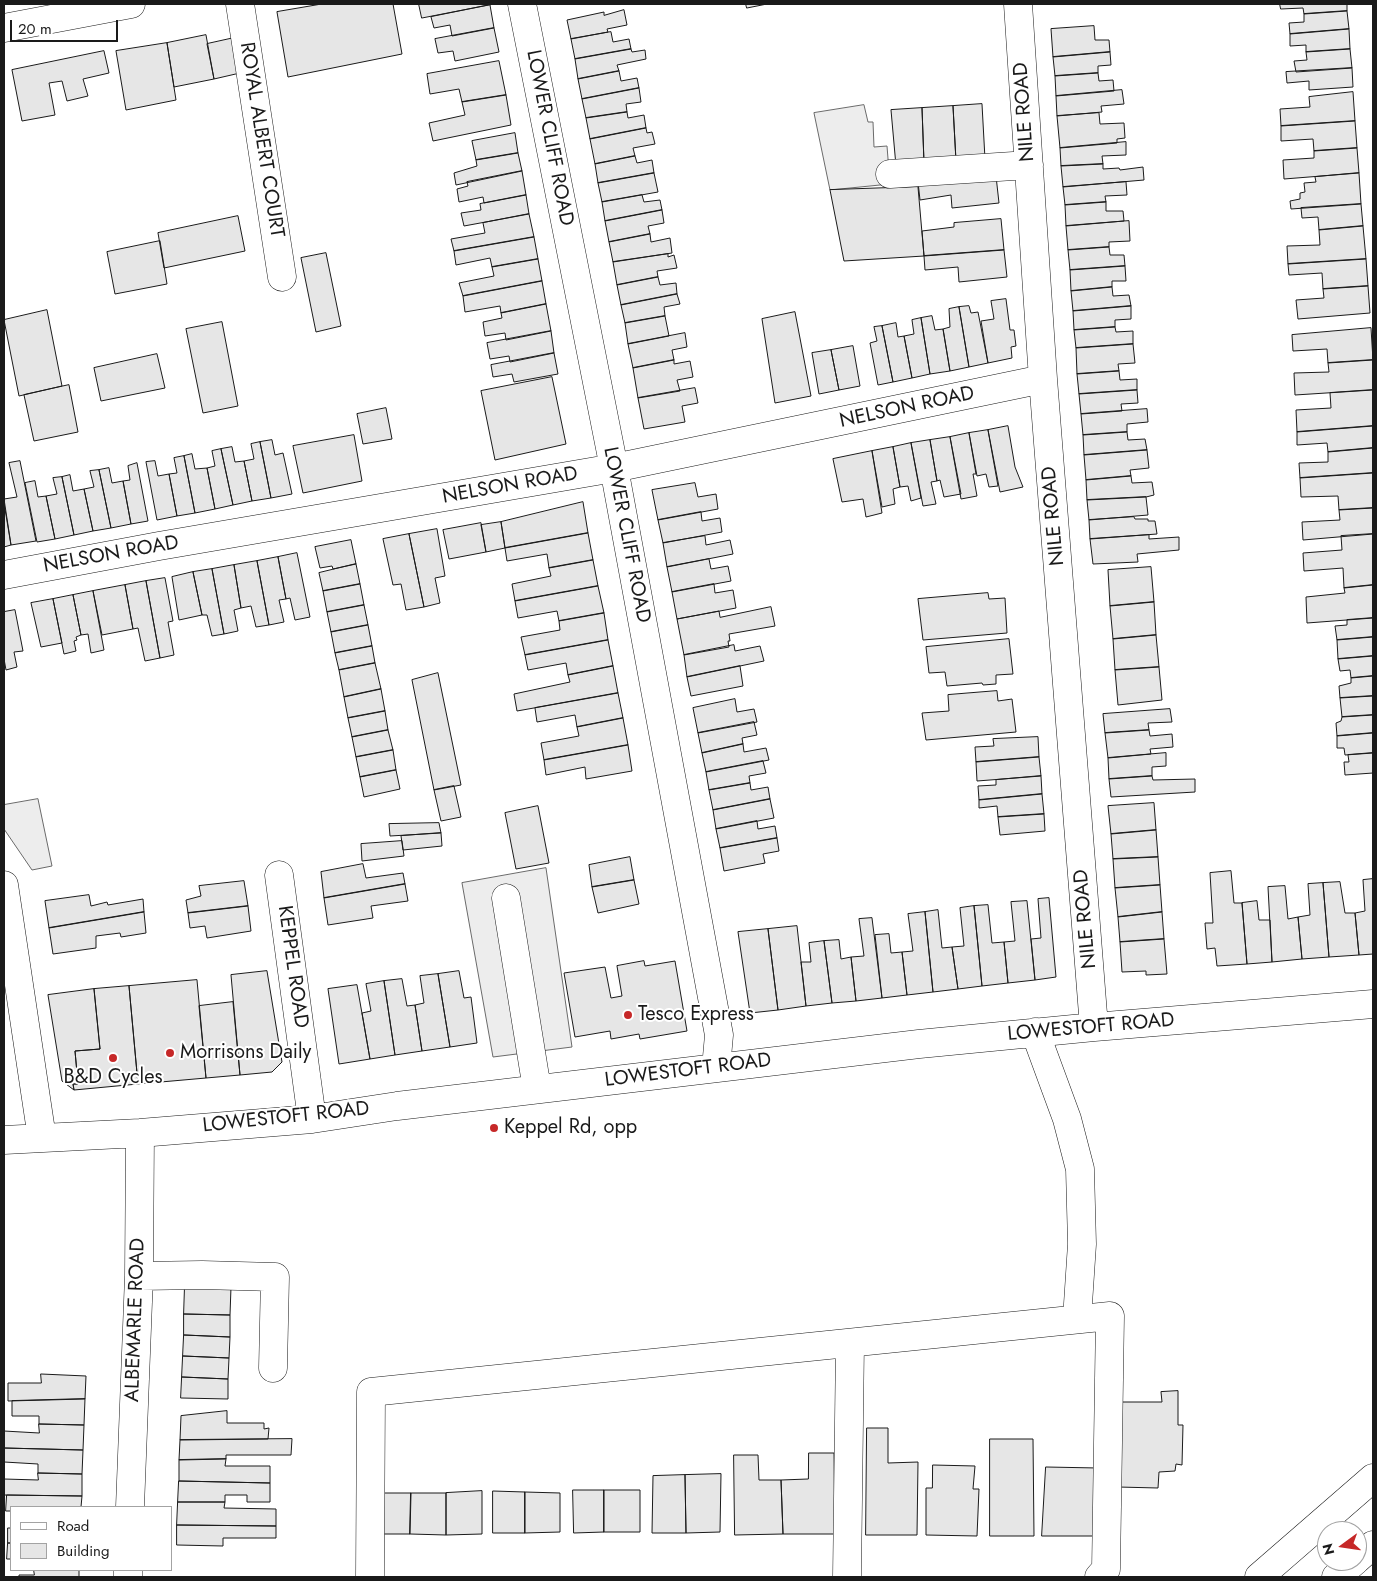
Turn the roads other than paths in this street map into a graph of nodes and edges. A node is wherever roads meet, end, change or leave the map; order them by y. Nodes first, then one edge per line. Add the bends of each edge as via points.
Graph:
1 (131, 4) edge
2 (240, 4) edge
3 (522, 4) edge
4 (1018, 4) edge
5 (4, 28) edge
6 (1029, 165) junction
7 (890, 174) dead end
8 (282, 277) dead end
9 (1043, 379) junction
10 (614, 468) junction
11 (4, 575) edge
12 (279, 875) dead end
13 (4, 885) edge
14 (506, 898) dead end
15 (1373, 1004) edge
16 (1094, 1027) junction
17 (1035, 1032) junction
18 (716, 1068) junction
19 (537, 1089) junction
20 (312, 1118) junction
21 (140, 1133) junction
22 (42, 1138) junction
23 (4, 1140) edge
24 (139, 1276) junction
25 (1076, 1319) junction
26 (850, 1343) junction
27 (273, 1368) dead end
28 (1373, 1478) edge
29 (130, 1506) edge
30 (370, 1577) edge
31 (846, 1577) edge
32 (1099, 1577) edge
33 (1260, 1577) edge

1 - 5 main road
2 - 8 main road, ROYAL ALBERT COURT
3 - 10 main road, LOWER CLIFF ROAD
4 - 6 main road, NILE ROAD
6 - 7 main road
6 - 9 main road, NILE ROAD
9 - 10 main road, NELSON ROAD
9 - 16 main road, NILE ROAD
10 - 11 main road, NELSON ROAD
10 - 18 main road, LOWER CLIFF ROAD via 718,1035
12 - 20 main road, KEPPEL ROAD
13 - 22 main road
14 - 19 main road
15 - 16 main road, LOWESTOFT ROAD
16 - 17 main road, LOWESTOFT ROAD
17 - 18 main road, LOWESTOFT ROAD
17 - 25 main road via 1067,1119 1080,1169 1082,1244
18 - 19 main road, LOWESTOFT ROAD
19 - 20 main road, LOWESTOFT ROAD
20 - 21 main road, LOWESTOFT ROAD
21 - 22 main road, LOWESTOFT ROAD
21 - 24 main road, ALBEMARLE ROAD
22 - 23 main road, LOWESTOFT ROAD
24 - 27 main road via 275,1277
24 - 29 main road, ALBEMARLE ROAD
25 - 26 main road
25 - 32 main road via 1110,1316 1106,1569
26 - 30 main road via 370,1392
26 - 31 main road
28 - 33 main road

